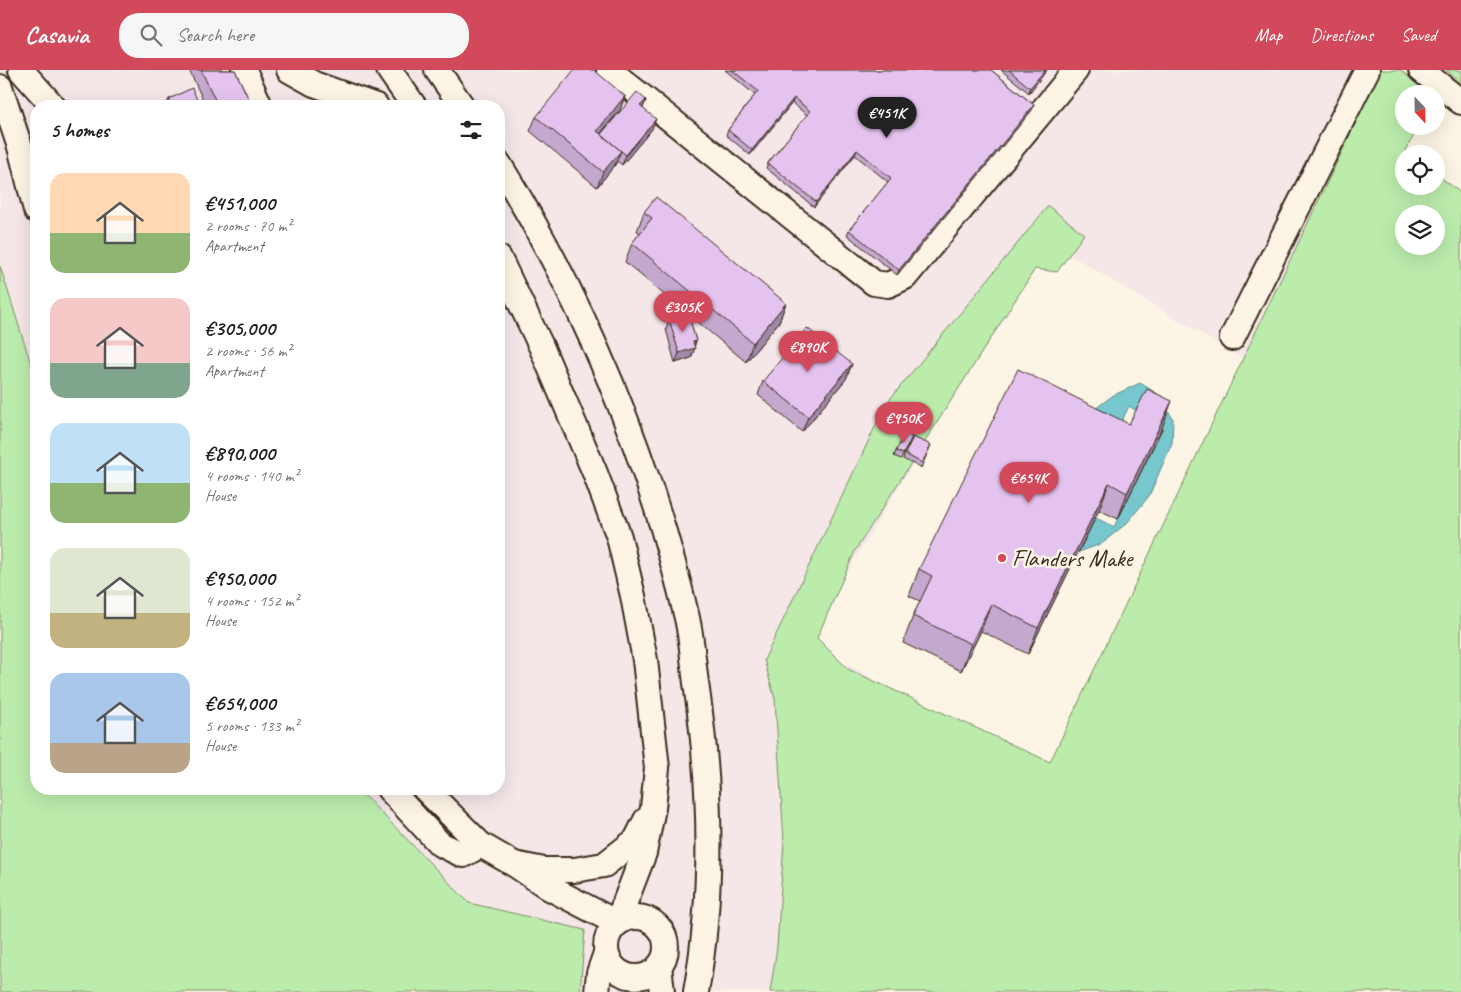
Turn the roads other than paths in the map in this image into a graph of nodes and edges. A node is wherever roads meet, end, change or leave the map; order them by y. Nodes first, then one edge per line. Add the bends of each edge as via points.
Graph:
1 (21, 70) edge
2 (244, 70) edge
3 (289, 70) edge
4 (389, 70) edge
5 (437, 70) edge
6 (609, 70) edge
7 (1076, 70) edge
8 (1367, 70) edge
9 (1421, 70) edge
10 (0, 87) edge
11 (48, 100) edge
12 (257, 100) edge
13 (359, 100) edge
14 (410, 100) edge
15 (458, 100) edge
16 (1461, 102) edge
17 (505, 174) edge
18 (30, 186) edge
19 (505, 270) edge
20 (1232, 338) dead end
21 (395, 795) edge
22 (431, 795) edge
23 (653, 808) junction
24 (481, 846) junction
25 (514, 864) junction
26 (617, 923) junction
27 (606, 953) junction
28 (659, 966) junction
29 (620, 984) edge
30 (597, 992) edge
31 (662, 992) edge
32 (696, 992) edge

1 - 11 street
2 - 12 street
3 - 13 street via 314,84
4 - 14 street
5 - 15 street
6 - 7 street via 874,283 888,285 905,277
8 - 20 street
9 - 16 street
10 - 18 street
17 - 32 street via 552,256 628,424 687,620 702,722 709,895
19 - 23 street via 542,346 619,537 645,660 657,768
21 - 24 street via 440,844 463,855
22 - 24 street
23 - 25 street via 636,840 604,865 544,870
23 - 26 street via 644,853
24 - 25 street
25 - 26 street via 548,887
26 - 27 street via 607,937
26 - 28 street via 635,917 653,923 664,938 666,948
27 - 29 street
27 - 30 street
28 - 29 street via 644,976
28 - 31 street

